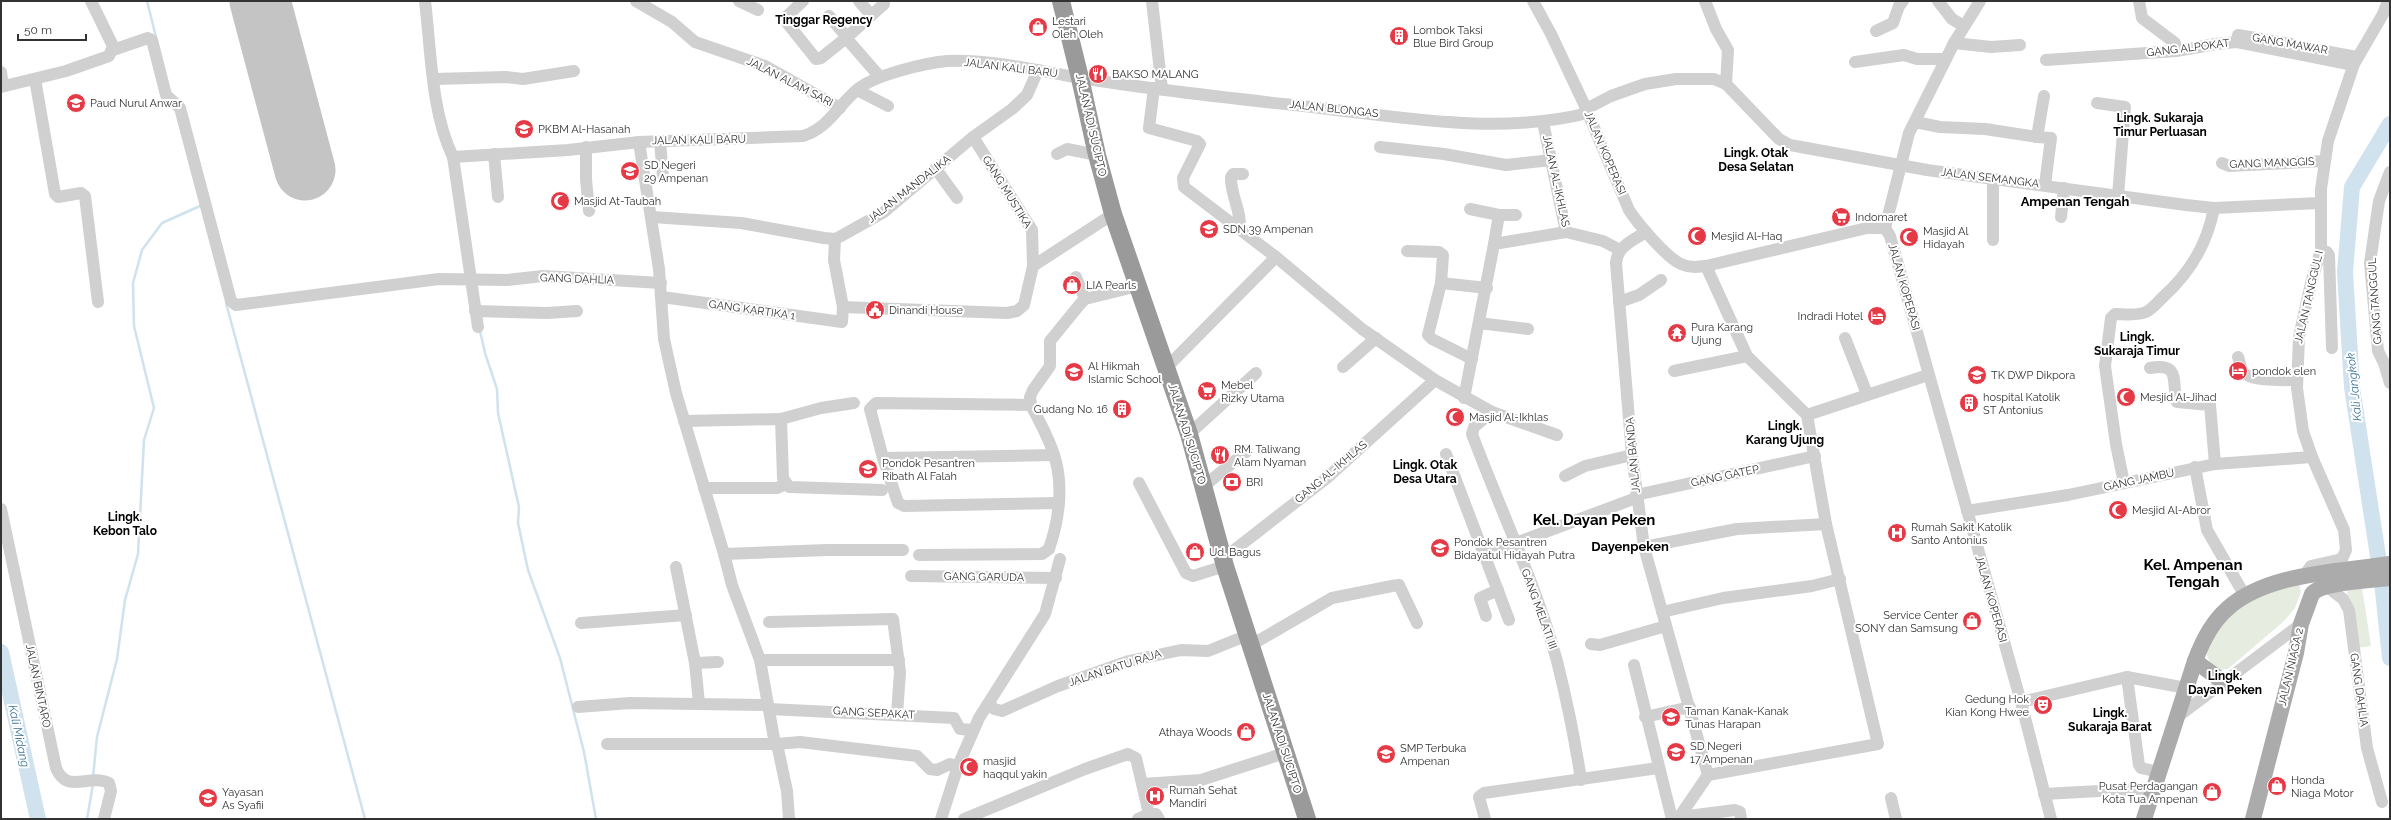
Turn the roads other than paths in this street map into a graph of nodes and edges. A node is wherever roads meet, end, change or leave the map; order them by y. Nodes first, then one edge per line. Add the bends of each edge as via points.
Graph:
1 (92, 1) edge
2 (425, 1) edge
3 (636, 1) edge
4 (739, 1) edge
5 (803, 1) edge
6 (859, 1) edge
7 (1061, 1) edge
8 (1152, 1) edge
9 (1533, 1) edge
10 (1705, 1) edge
11 (1903, 1) edge
12 (1938, 1) edge
13 (1980, 1) edge
14 (2139, 1) edge
15 (2388, 1) edge
16 (884, 4) dead end
17 (758, 10) dead end
18 (871, 15) junction
19 (829, 16) dead end
20 (1964, 26) junction
21 (1876, 32) dead end
22 (846, 38) junction
23 (1954, 42) junction
24 (2020, 45) dead end
25 (2176, 47) junction
26 (113, 50) junction
27 (1945, 59) junction
28 (2046, 60) dead end
29 (2355, 61) junction
30 (1855, 62) dead end
31 (1038, 70) junction
32 (574, 71) dead end
33 (1, 72) edge
34 (880, 77) junction
35 (1080, 78) junction
36 (35, 79) junction
37 (434, 79) junction
38 (1726, 84) junction
39 (2, 86) edge
40 (1158, 88) junction
41 (857, 90) junction
42 (2044, 96) dead end
43 (2097, 104) dead end
44 (888, 106) dead end
45 (840, 108) junction
46 (1587, 111) junction
47 (1543, 122) junction
48 (1915, 122) junction
49 (973, 137) junction
50 (2038, 137) junction
51 (660, 141) junction
52 (639, 142) junction
53 (586, 147) junction
54 (1380, 148) dead end
55 (494, 154) junction
56 (1057, 154) dead end
57 (1097, 155) junction
58 (453, 157) junction
59 (1551, 160) junction
60 (2324, 161) junction
61 (2222, 162) dead end
62 (1899, 165) junction
63 (936, 169) junction
64 (2390, 172) edge
65 (1243, 174) dead end
66 (663, 177) dead end
67 (1993, 179) junction
68 (2045, 185) junction
69 (2064, 188) junction
70 (2118, 196) junction
71 (498, 197) dead end
72 (957, 198) dead end
73 (2320, 202) junction
74 (2214, 208) junction
75 (1470, 209) dead end
76 (589, 210) dead end
77 (1113, 214) junction
78 (1499, 215) junction
79 (1516, 215) dead end
80 (652, 217) junction
81 (2061, 217) dead end
82 (1239, 228) junction
83 (1885, 228) junction
84 (1566, 232) junction
85 (1646, 232) junction
86 (835, 238) junction
87 (1993, 240) dead end
88 (1494, 244) junction
89 (1620, 250) junction
90 (2321, 250) junction
91 (1407, 251) dead end
92 (1276, 257) junction
93 (1033, 266) junction
94 (1706, 266) junction
95 (1076, 277) dead end
96 (470, 280) junction
97 (1661, 280) dead end
98 (661, 283) junction
99 (1441, 283) junction
100 (1138, 286) junction
101 (1487, 288) junction
102 (662, 297) junction
103 (1085, 299) junction
104 (98, 302) dead end
105 (1619, 302) junction
106 (843, 307) junction
107 (475, 311) junction
108 (577, 311) dead end
109 (1479, 323) junction
110 (478, 327) dead end
111 (1528, 329) dead end
112 (1376, 338) junction
113 (1845, 338) dead end
114 (2332, 348) dead end
115 (1748, 356) junction
116 (2238, 357) dead end
117 (1472, 359) junction
118 (1167, 367) junction
119 (1343, 367) dead end
120 (2150, 368) dead end
121 (1674, 371) dead end
122 (1256, 373) dead end
123 (1928, 375) junction
124 (1435, 380) junction
125 (2297, 380) junction
126 (2390, 383) edge
127 (1867, 394) junction
128 (1464, 398) junction
129 (854, 403) dead end
130 (1031, 405) junction
131 (1492, 412) junction
132 (1807, 415) junction
133 (781, 419) junction
134 (684, 421) junction
135 (1189, 434) junction
136 (1558, 435) dead end
137 (1248, 451) dead end
138 (1446, 454) dead end
139 (1054, 455) junction
140 (1632, 456) junction
141 (1814, 456) junction
142 (2312, 457) junction
143 (883, 458) junction
144 (2215, 464) junction
145 (2195, 468) junction
146 (1565, 476) dead end
147 (1139, 483) dead end
148 (2124, 483) junction
149 (786, 484) junction
150 (1204, 486) junction
151 (704, 488) junction
152 (882, 490) dead end
153 (1636, 496) junction
154 (1059, 503) junction
155 (1, 509) edge
156 (1967, 511) junction
157 (1826, 524) junction
158 (1515, 544) junction
159 (1644, 547) junction
160 (903, 550) dead end
161 (724, 554) junction
162 (919, 555) dead end
163 (1484, 555) junction
164 (1060, 559) dead end
165 (1224, 562) junction
166 (2390, 564) edge
167 (676, 567) dead end
168 (911, 576) dead end
169 (2306, 576) junction
170 (1056, 578) junction
171 (2390, 578) edge
172 (1840, 579) junction
173 (2329, 583) junction
174 (1498, 590) junction
175 (2245, 596) junction
176 (1662, 612) junction
177 (686, 615) junction
178 (1486, 616) dead end
179 (1509, 620) dead end
180 (769, 622) dead end
181 (581, 623) dead end
182 (1417, 623) dead end
183 (2301, 624) junction
184 (1666, 626) junction
185 (1249, 640) junction
186 (1591, 644) dead end
187 (760, 660) junction
188 (899, 660) junction
189 (2195, 661) junction
190 (718, 662) dead end
191 (695, 663) junction
192 (1634, 665) dead end
193 (2127, 677) junction
194 (2225, 683) junction
195 (2186, 688) junction
196 (2021, 702) junction
197 (699, 703) junction
198 (989, 703) junction
199 (578, 707) dead end
200 (769, 707) junction
201 (1690, 707) junction
202 (897, 714) junction
203 (1645, 717) junction
204 (2176, 718) junction
205 (973, 730) junction
206 (607, 744) dead end
207 (776, 744) junction
208 (1285, 753) junction
209 (958, 766) junction
210 (1658, 768) junction
211 (2159, 772) junction
212 (1708, 775) junction
213 (1581, 780) junction
214 (1143, 784) junction
215 (2154, 788) junction
216 (2044, 794) junction
217 (1891, 798) dead end
218 (2382, 802) dead end
219 (1149, 817) edge
220 (1673, 818) edge
221 (104, 819) edge
222 (789, 819) edge
223 (941, 819) edge
224 (964, 819) edge
225 (1307, 819) edge
226 (1485, 819) edge
227 (1741, 819) edge
228 (1896, 819) edge
229 (2051, 819) edge
230 (2144, 819) edge
231 (2253, 819) edge

1 - 26 street
2 - 37 street
3 - 45 street, JALAN ALAM SARI via 672,22 695,42 765,66
4 - 17 street
5 - 22 street via 784,19 816,59 821,58
6 - 18 street
7 - 35 highway, JALAN ADI SUCIPTO
8 - 40 street
9 - 46 street, JALAN KOPERASI
10 - 38 street via 1728,50
11 - 21 street via 1894,23
12 - 20 street via 1952,19
13 - 20 street
14 - 25 street via 2142,18
15 - 29 street, JALAN TANGGUL I
16 - 18 street
18 - 22 street
19 - 22 street
20 - 23 street
22 - 34 street
23 - 24 street via 1992,47
23 - 27 street
25 - 28 street, GANG ALPOKAT
25 - 29 street, GANG ALPOKAT via 2245,40
26 - 36 street via 109,56 88,64
26 - 96 street, GANG DAHLIA via 148,38 152,40 166,94 180,108 232,303 236,305 439,279
27 - 30 street via 1917,59 1904,55
27 - 48 street
29 - 60 street, JALAN TANGGUL I via 2330,134
31 - 34 street, JALAN KALI BARU via 946,61
31 - 35 street, JALAN KALI BARU
31 - 49 street, JALAN MANDALIKA via 1027,95
32 - 37 street via 530,79
33 - 39 street
34 - 41 street, JALAN KALI BARU
35 - 40 street, JALAN BLONGAS
35 - 57 highway, JALAN ADI SUCIPTO
36 - 39 street
36 - 104 street via 56,195 81,193 85,196
37 - 58 street via 441,124
38 - 46 street, JALAN BLONGAS via 1714,79 1697,78 1658,82 1624,91
38 - 62 street, JALAN SEMANGKA via 1784,142
40 - 47 street, JALAN BLONGAS via 1221,98 1463,123
40 - 82 street via 1149,128 1200,144 1182,183
41 - 44 street
41 - 45 street, JALAN KALI BARU
42 - 50 street
43 - 70 street via 2125,107
45 - 51 street, JALAN KALI BARU via 822,127 803,136
46 - 47 street, JALAN BLONGAS
46 - 85 street, JALAN KOPERASI via 1629,210
47 - 59 street, JALAN AL-IKHLAS
48 - 50 street
48 - 62 street via 1904,145
49 - 63 street, JALAN MANDALIKA
49 - 93 street, GANG MUSTIKA via 1029,223 1033,244
50 - 68 street via 2051,138
51 - 52 street, JALAN KALI BARU
51 - 66 street
52 - 53 street, JALAN KALI BARU
52 - 80 street
53 - 55 street, JALAN KALI BARU
53 - 76 street
54 - 59 street via 1444,154 1506,165
55 - 58 street, JALAN KALI BARU
55 - 71 street
56 - 57 street via 1067,149
57 - 77 highway, JALAN ADI SUCIPTO
58 - 96 street
59 - 84 street, JALAN AL-IKHLAS
60 - 61 street, GANG MANGGIS via 2229,166
60 - 73 street, JALAN TANGGUL I
62 - 67 street, JALAN SEMANGKA
62 - 83 street
63 - 72 street
63 - 86 street, JALAN MANDALIKA via 879,215 852,232
64 - 126 street, GANG TANGGUL via 2380,201 2370,263 2378,351
65 - 82 street via 1233,174 1231,177 1231,193 1240,219
67 - 68 street, JALAN SEMANGKA
67 - 87 street
68 - 69 street, JALAN SEMANGKA
69 - 70 street, JALAN SEMANGKA
69 - 81 street
70 - 74 street, JALAN SEMANGKA
73 - 74 street, JALAN SEMANGKA
73 - 90 street, JALAN TANGGUL I
74 - 148 street via 2203,248 2168,293 2145,312 2112,316 2105,366
75 - 78 street
77 - 93 street
77 - 100 highway, JALAN ADI SUCIPTO
78 - 79 street
78 - 88 street
80 - 86 street, JALAN MANDALIKA via 741,223
80 - 98 street
82 - 92 street
83 - 94 street, JALAN KOPERASI via 1866,228
83 - 123 street, JALAN KOPERASI via 1902,274
84 - 88 street
84 - 89 street, JALAN AL-IKHLAS via 1592,238
85 - 89 street
85 - 94 street, JALAN KOPERASI via 1676,262 1690,267
86 - 106 street via 834,260
88 - 101 street
89 - 105 street, JALAN BANDA via 1616,263
90 - 114 street via 2329,255
90 - 125 street, JALAN TANGGUL I via 2301,324
91 - 99 street via 1442,253 1444,258
92 - 112 street
92 - 118 street
93 - 106 street, GANG MUSTIKA via 1024,305 1017,311 1007,313
94 - 115 street
95 - 103 street
96 - 98 street, GANG DAHLIA via 507,280 543,276
96 - 107 street
97 - 105 street via 1639,295
98 - 102 street
99 - 101 street
99 - 117 street via 1429,337
100 - 103 street
100 - 118 highway, JALAN ADI SUCIPTO
101 - 109 street
102 - 106 street, GANG KARTIKA 1 via 842,322
102 - 134 street via 664,339
103 - 130 street via 1050,341 1050,366 1033,390 1030,397
105 - 140 street, JALAN BANDA
107 - 108 street
107 - 110 street
109 - 111 street
109 - 117 street
112 - 119 street
112 - 124 street
113 - 127 street
115 - 121 street
115 - 132 street
116 - 125 street via 2242,372 2248,376 2266,380
117 - 128 street
118 - 135 highway, JALAN ADI SUCIPTO
120 - 144 street via 2163,366 2176,379 2177,402 2210,405
122 - 135 street
123 - 127 street
123 - 156 street, JALAN KOPERASI
124 - 128 street
124 - 165 street, GANG AL-IKHLAS via 1328,477
125 - 142 street, JALAN TANGGUL I via 2302,425
127 - 132 street
128 - 131 street
129 - 133 street via 821,408
130 - 139 street
130 - 143 street via 876,403 870,409
131 - 136 street
131 - 158 street, GANG MELATI III via 1474,427 1472,434
132 - 141 street
133 - 134 street
133 - 149 street via 783,478
134 - 151 street
135 - 150 highway, JALAN ADI SUCIPTO
137 - 150 street
138 - 163 street
139 - 143 street
139 - 154 street
140 - 146 street via 1586,466
140 - 153 street, JALAN BANDA
141 - 153 street, GANG GATEP
141 - 157 street
142 - 144 street, GANG JAMBU
142 - 169 street, JALAN TANGGUL I via 2339,514 2346,550 2342,559 2311,566
143 - 154 street via 898,503 904,506
144 - 145 street, GANG JAMBU
145 - 148 street, GANG JAMBU
145 - 175 street via 2207,530
147 - 165 street via 1186,573 1193,576
148 - 156 street, GANG JAMBU
149 - 151 street via 777,488
149 - 152 street via 793,489
150 - 165 highway, JALAN ADI SUCIPTO
151 - 161 street
153 - 158 street, GANG GATEP
153 - 159 street, JALAN BANDA
154 - 162 street via 1053,539 1046,552
155 - 221 street, JALAN BINTARO via 56,768 65,781 98,780 108,783 111,788
156 - 196 street, JALAN KOPERASI
157 - 159 street via 1737,529
157 - 172 street
158 - 163 street, GANG GATEP
158 - 213 street, GANG MELATI III via 1557,661 1574,734
159 - 176 street, JALAN BANDA
160 - 161 street
161 - 187 street via 732,585
163 - 174 street
164 - 170 street
165 - 185 highway, JALAN ADI SUCIPTO
166 - 173 main road
167 - 177 street
168 - 170 street, GANG GARUDA
169 - 173 main road
169 - 173 main road
169 - 175 main road
170 - 198 street via 1045,614
171 - 173 main road
172 - 176 street via 1812,586 1723,598
172 - 212 street via 1878,744
173 - 183 main road, JALAN NIAGA 2 via 2309,601
173 - 218 street, GANG DAHLIA via 2349,610 2367,748
174 - 178 street via 1480,598
174 - 179 street
175 - 189 main road via 2226,609 2216,621 2202,642
176 - 184 street, JALAN BANDA
177 - 181 street
177 - 191 street
180 - 188 street via 891,617 895,622
182 - 185 street, JALAN BATU RAJA via 1398,585 1332,598
183 - 194 street
183 - 231 main road, JALAN NIAGA 2 via 2296,653
184 - 186 street via 1600,645
184 - 201 street, JALAN BANDA
185 - 198 street, JALAN BATU RAJA via 1208,651 1181,650 1129,661 1058,686 1004,710 995,710
185 - 208 highway, JALAN ADI SUCIPTO
187 - 188 street
187 - 200 street
188 - 202 street
189 - 194 main road
189 - 195 main road
190 - 191 street
191 - 197 street
192 - 203 street
193 - 195 street
193 - 196 street
193 - 211 street via 2139,765 2141,768
194 - 204 street
195 - 204 main road
196 - 216 street, JALAN KOPERASI
197 - 199 street, GANG SEPAKAT via 630,703
197 - 200 street, GANG SEPAKAT
198 - 205 street
200 - 202 street, GANG SEPAKAT
200 - 207 street
201 - 203 street
201 - 212 street, JALAN BANDA
202 - 205 street, GANG SEPAKAT via 954,718 960,729
203 - 210 street
204 - 211 main road
205 - 209 street
206 - 207 street
207 - 209 street via 800,742 918,756 930,769 937,770 950,764
207 - 222 street via 787,791
208 - 214 street via 1201,780
208 - 225 highway, JALAN ADI SUCIPTO
209 - 223 street
210 - 213 street
210 - 220 street
211 - 215 main road
212 - 220 street
213 - 226 street via 1515,787 1481,794 1479,798
214 - 219 street
214 - 224 street via 1136,758 1128,754
215 - 216 street
215 - 230 main road
216 - 229 street, JALAN KOPERASI
217 - 228 street
220 - 227 street via 1735,810 1740,812

